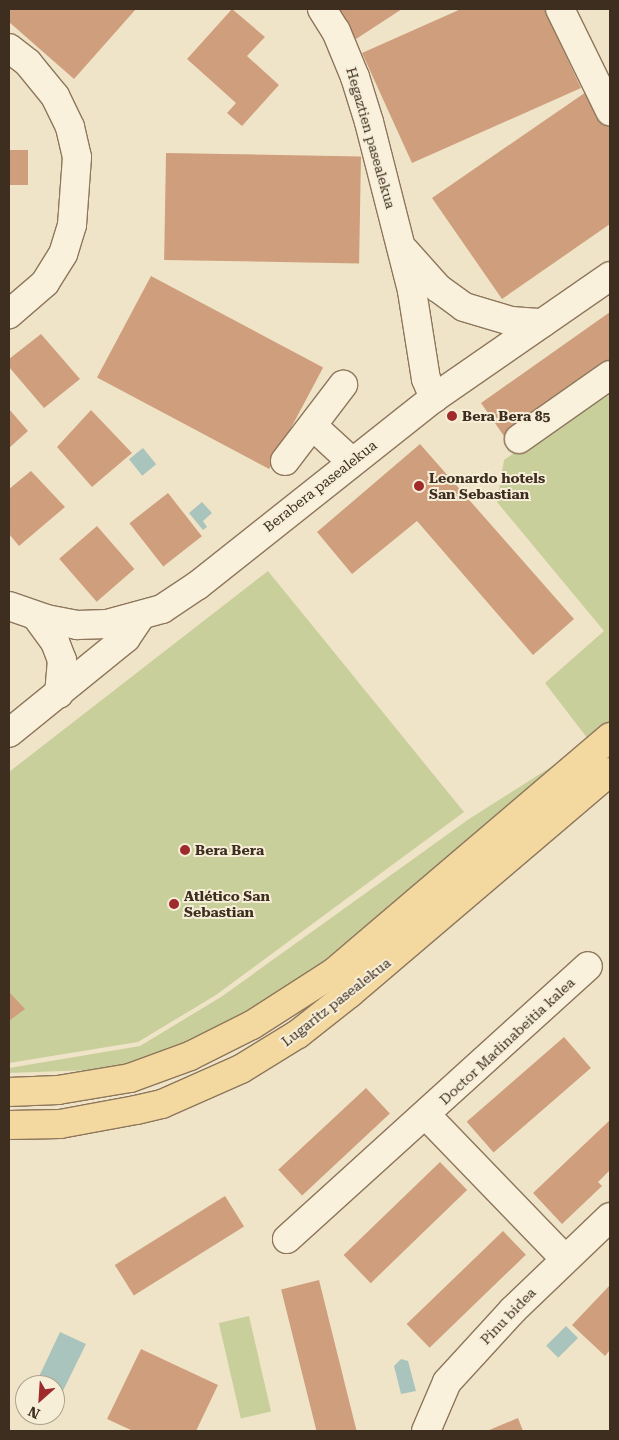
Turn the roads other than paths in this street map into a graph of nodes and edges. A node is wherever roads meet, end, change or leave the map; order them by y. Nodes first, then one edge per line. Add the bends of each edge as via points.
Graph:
1 (322, 9) edge
2 (560, 9) edge
3 (9, 48) edge
4 (610, 111) edge
5 (400, 243) junction
6 (610, 276) edge
7 (464, 306) junction
8 (9, 314) edge
9 (542, 323) junction
10 (420, 336) junction
11 (610, 375) edge
12 (343, 385) dead end
13 (434, 398) junction
14 (314, 427) junction
15 (519, 440) dead end
16 (286, 461) dead end
17 (351, 461) junction
18 (9, 606) edge
19 (36, 616) junction
20 (140, 616) junction
21 (59, 694) junction
22 (9, 733) edge
23 (610, 737) edge
24 (610, 772) edge
25 (588, 966) dead end
26 (9, 1092) edge
27 (426, 1116) junction
28 (9, 1125) edge
29 (610, 1217) edge
30 (287, 1240) dead end
31 (565, 1259) junction
32 (426, 1431) edge

1 - 5 street, Hegaztien pasealekua via 336,31 355,77
2 - 4 street
3 - 8 street via 28,63 55,96 70,127 77,157 72,225 63,254 45,283
5 - 7 street, Hegaztien pasealekua via 438,288
5 - 10 street, Hegaztien pasealekua
6 - 9 street, Berabera pasealekua
7 - 9 street, Hegaztien pasealekua via 511,321
7 - 10 street via 448,308
9 - 13 street, Berabera pasealekua
10 - 13 street, Hegaztien pasealekua via 426,380
11 - 15 street
12 - 14 street
13 - 17 street, Berabera pasealekua
14 - 16 street
14 - 17 street
17 - 20 street, Berabera pasealekua via 180,598
18 - 19 street, Berabera pasealekua
19 - 20 street, Berabera pasealekua via 77,625 108,624
19 - 21 street via 55,642 62,660
20 - 21 street via 126,638
21 - 22 street
23 - 26 main road, Lugaritz pasealekua via 333,973 252,1024 190,1056 130,1078 58,1090
24 - 28 main road, Lugaritz pasealekua via 350,993 298,1034 241,1069 162,1104 60,1124
25 - 27 street, Doctor Madinabeitia kalea
27 - 30 street, Doctor Madinabeitia kalea
27 - 31 street
29 - 31 street, Pinu bidea
31 - 32 street, Pinu bidea via 447,1382

